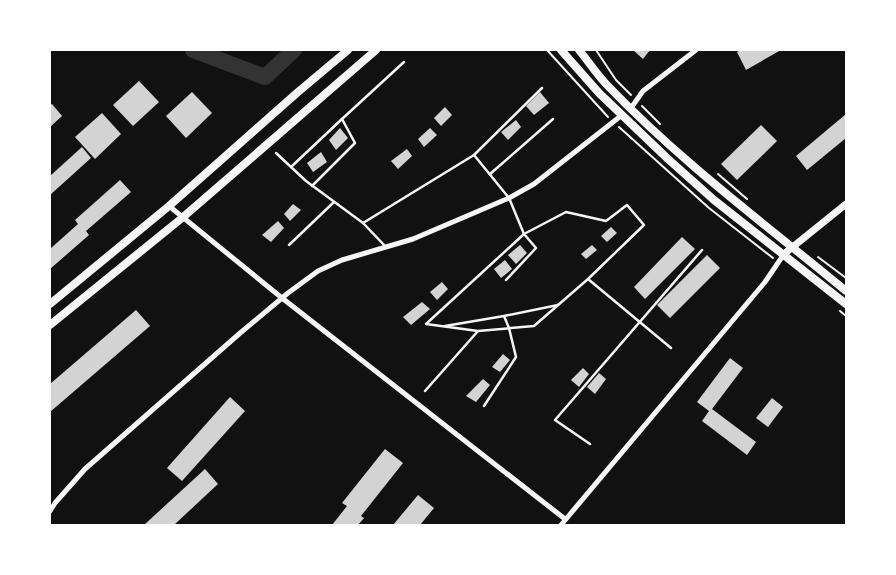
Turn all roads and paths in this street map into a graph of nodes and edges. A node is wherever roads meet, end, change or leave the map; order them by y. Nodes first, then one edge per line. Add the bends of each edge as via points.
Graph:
1 (348, 50) edge
2 (376, 50) edge
3 (561, 50) edge
4 (580, 50) edge
5 (596, 50) edge
6 (696, 50) edge
7 (404, 62) dead end
8 (542, 88) dead end
9 (636, 100) junction
10 (631, 108) junction
11 (622, 115) junction
12 (342, 119) junction
13 (553, 119) dead end
14 (662, 126) dead end
15 (276, 153) dead end
16 (474, 156) junction
17 (291, 167) junction
18 (713, 171) dead end
19 (490, 174) junction
20 (312, 186) junction
21 (509, 198) junction
22 (334, 202) junction
23 (750, 202) dead end
24 (846, 204) edge
25 (169, 206) junction
26 (182, 218) junction
27 (362, 223) junction
28 (524, 234) junction
29 (289, 245) dead end
30 (386, 247) junction
31 (792, 247) junction
32 (702, 250) dead end
33 (813, 253) dead end
34 (784, 254) junction
35 (846, 278) edge
36 (588, 279) junction
37 (506, 280) dead end
38 (846, 291) edge
39 (282, 298) junction
40 (50, 304) edge
41 (559, 304) junction
42 (846, 304) edge
43 (504, 316) junction
44 (639, 321) junction
45 (50, 326) edge
46 (442, 326) junction
47 (509, 328) junction
48 (478, 331) junction
49 (672, 348) dead end
50 (425, 391) dead end
51 (484, 406) dead end
52 (590, 444) dead end
53 (50, 511) edge
54 (565, 519) junction
55 (561, 525) edge

1 - 25 main road
2 - 26 main road
3 - 11 main road
4 - 10 main road via 606,84
5 - 9 path via 616,80
6 - 9 street
7 - 12 lane
8 - 16 lane
9 - 10 street
9 - 14 path
10 - 31 main road via 716,187
11 - 21 street via 534,184
11 - 34 main road via 714,200
12 - 17 lane
12 - 20 lane via 355,143
13 - 19 lane
15 - 17 lane
16 - 19 lane
16 - 27 lane
17 - 20 lane
18 - 23 path
19 - 21 lane
20 - 22 lane
21 - 28 lane
21 - 30 street via 413,239
22 - 27 lane
22 - 29 lane
24 - 31 street
25 - 26 street
25 - 40 main road
26 - 39 street
26 - 45 main road
27 - 30 lane
28 - 36 lane via 566,212 606,221 627,205 644,225
28 - 37 lane via 536,248
28 - 46 lane via 426,324
30 - 39 street via 318,271
31 - 34 street
31 - 38 main road
32 - 44 lane
33 - 35 path
34 - 42 main road
34 - 54 street via 765,282
36 - 41 lane
36 - 44 lane
39 - 53 street via 85,469
39 - 54 street
41 - 43 lane
41 - 47 lane via 534,326
43 - 46 lane
43 - 47 lane
44 - 49 lane
44 - 52 lane via 556,420
46 - 48 lane
47 - 48 lane
47 - 51 lane via 516,357
48 - 50 lane
54 - 55 street

